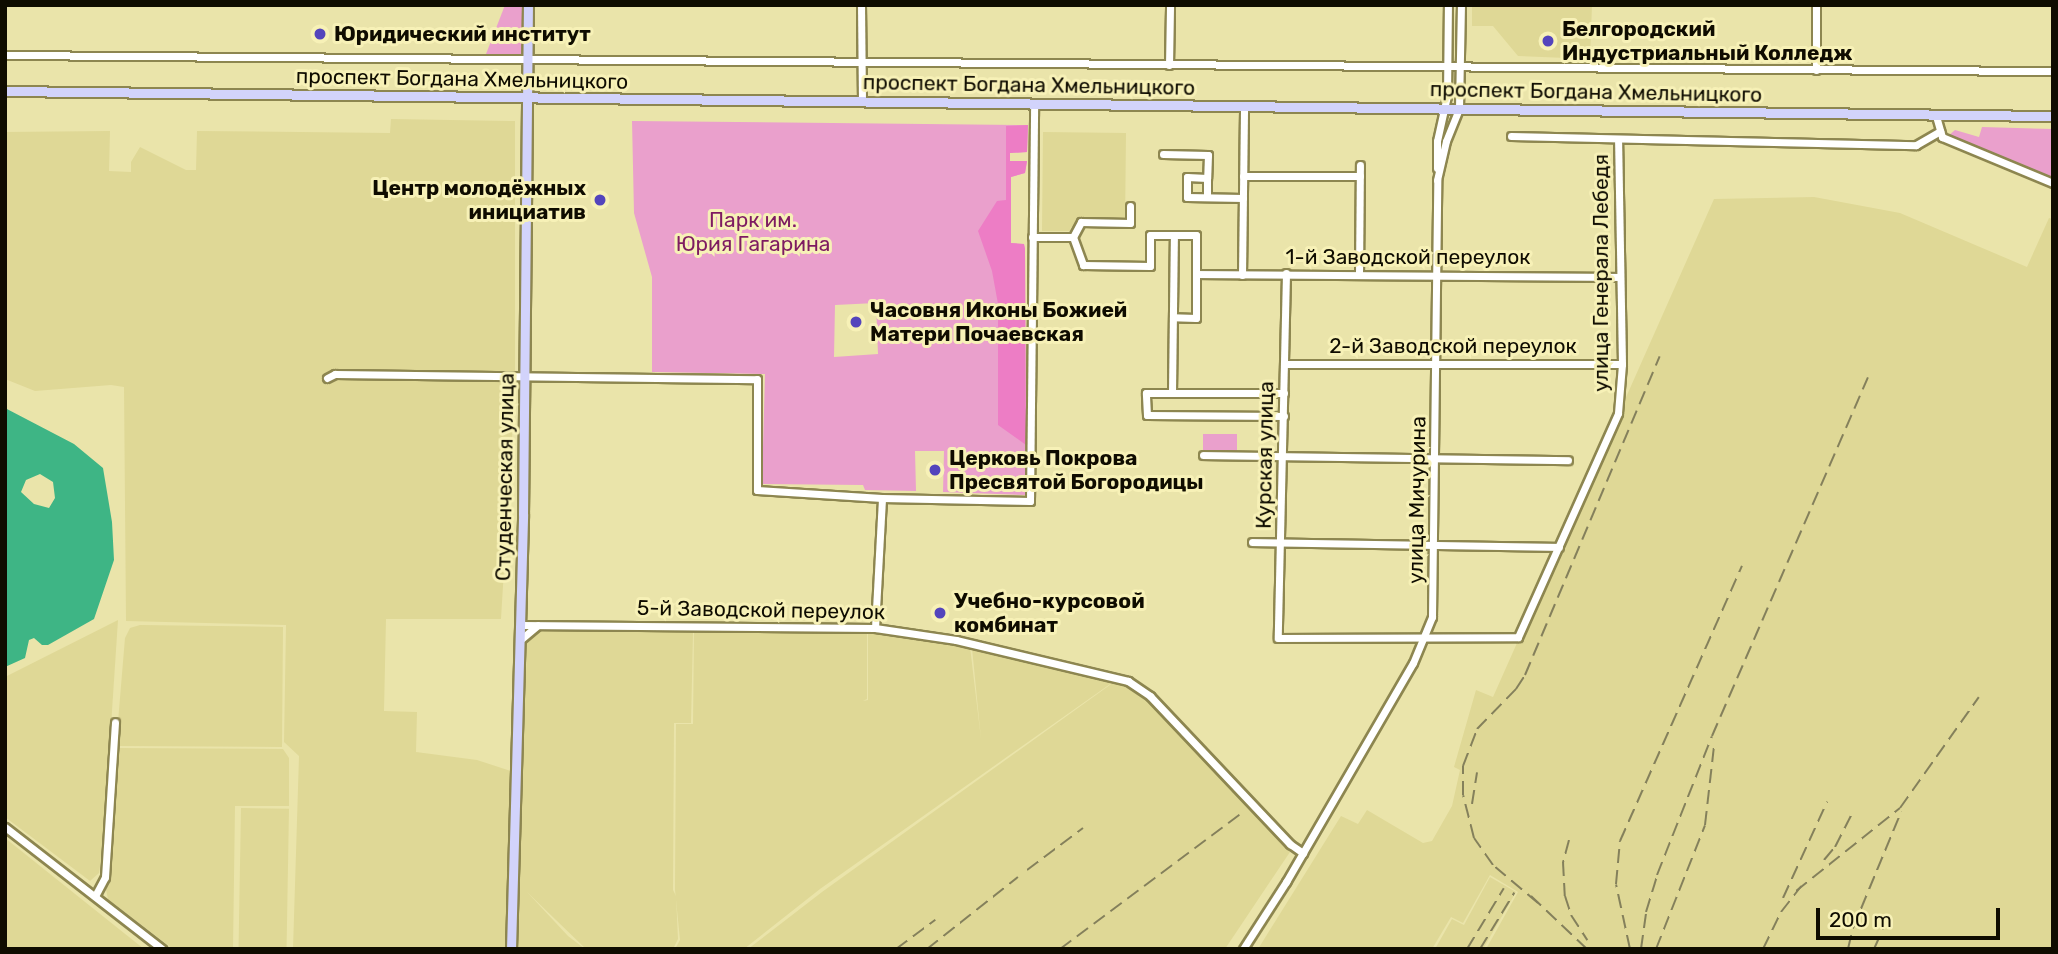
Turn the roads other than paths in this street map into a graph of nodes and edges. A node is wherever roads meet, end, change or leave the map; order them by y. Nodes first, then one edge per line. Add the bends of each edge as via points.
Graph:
1 (528, 5) edge
2 (861, 5) edge
3 (1170, 5) edge
4 (1448, 5) edge
5 (1461, 5) edge
6 (1816, 5) edge
7 (5, 55) edge
8 (528, 59) junction
9 (861, 62) junction
10 (1169, 65) junction
11 (1447, 66) junction
12 (1460, 66) junction
13 (1816, 71) junction
14 (2053, 71) edge
15 (5, 91) edge
16 (528, 97) junction
17 (862, 101) junction
18 (1034, 103) junction
19 (1244, 106) junction
20 (1442, 107) junction
21 (1459, 107) junction
22 (1936, 116) junction
23 (2053, 116) edge
24 (1940, 131) junction
25 (1511, 136) dead end
26 (1618, 139) junction
27 (1163, 154) dead end
28 (1360, 165) dead end
29 (1243, 176) junction
30 (1360, 176) junction
31 (1207, 178) junction
32 (1437, 180) junction
33 (2053, 183) edge
34 (1207, 197) junction
35 (1242, 198) junction
36 (1130, 206) dead end
37 (1174, 235) junction
38 (1032, 237) junction
39 (1073, 237) junction
40 (1286, 273) junction
41 (1196, 274) junction
42 (1359, 274) junction
43 (1438, 274) junction
44 (1241, 275) junction
45 (1620, 277) junction
46 (1173, 317) junction
47 (1285, 363) junction
48 (1622, 363) junction
49 (1437, 364) junction
50 (524, 375) junction
51 (327, 378) dead end
52 (1172, 392) junction
53 (1284, 393) junction
54 (1284, 416) junction
55 (1203, 454) dead end
56 (1283, 456) junction
57 (1435, 457) junction
58 (1568, 460) dead end
59 (882, 498) junction
60 (1252, 542) dead end
61 (1281, 542) junction
62 (1435, 544) junction
63 (1559, 547) junction
64 (521, 625) junction
65 (538, 625) junction
66 (875, 628) junction
67 (1426, 636) junction
68 (520, 640) junction
69 (115, 722) dead end
70 (5, 827) edge
71 (1303, 853) junction
72 (94, 896) junction
73 (162, 949) edge
74 (511, 949) edge
75 (1243, 949) edge

1 - 8 main road, Студенческая улица
2 - 9 street
3 - 10 street
4 - 11 street
5 - 12 street, улица Мичурина
6 - 13 street
7 - 8 street
8 - 9 street
8 - 16 main road, Студенческая улица
9 - 10 street
9 - 17 street
10 - 11 street
11 - 12 street
11 - 20 street via 1447,96
12 - 13 street
12 - 21 street, улица Мичурина
13 - 14 street
15 - 16 main road, проспект Богдана Хмельницкого
16 - 17 main road, проспект Богдана Хмельницкого
16 - 50 main road, Студенческая улица
17 - 18 main road, проспект Богдана Хмельницкого
18 - 19 main road, проспект Богдана Хмельницкого
18 - 38 street
19 - 20 main road, проспект Богдана Хмельницкого
19 - 29 street
20 - 21 main road, проспект Богдана Хмельницкого
20 - 32 street
21 - 22 main road, проспект Богдана Хмельницкого
21 - 32 street, улица Мичурина
22 - 23 main road, проспект Богдана Хмельницкого
22 - 24 street
24 - 26 street via 1916,145
24 - 33 street via 1942,137
25 - 26 street
26 - 45 street, улица Генерала Лебедя
27 - 31 street via 1208,155
28 - 30 street
29 - 30 street
29 - 35 street
30 - 42 street
31 - 34 street
31 - 34 street via 1187,177 1187,197
32 - 43 street, улица Мичурина
34 - 35 street
35 - 44 street
36 - 39 street via 1130,223 1081,222
37 - 39 street via 1150,235 1150,266 1083,265
37 - 41 street via 1196,235
37 - 46 street
38 - 39 street
38 - 59 street via 1030,501
40 - 42 street, 1-й Заводской переулок
40 - 44 street, 1-й Заводской переулок
40 - 47 street, Курская улица
41 - 44 street, 1-й Заводской переулок
41 - 46 street via 1196,318
42 - 43 street, 1-й Заводской переулок
43 - 45 street, 1-й Заводской переулок
43 - 49 street, улица Мичурина
45 - 48 street, улица Генерала Лебедя
46 - 52 street
47 - 49 street, 2-й Заводской переулок
47 - 53 street, Курская улица
48 - 49 street, 2-й Заводской переулок
48 - 63 street, улица Генерала Лебедя via 1618,413
49 - 57 street, улица Мичурина
50 - 51 street via 332,374
50 - 59 street via 757,379 757,490
50 - 64 main road, Студенческая улица
52 - 53 street
52 - 54 street via 1146,393 1147,415
53 - 54 street, Курская улица
54 - 56 street, Курская улица
55 - 56 street
56 - 57 street
56 - 61 street, Курская улица
57 - 58 street
57 - 62 street, улица Мичурина
59 - 66 street
60 - 61 street
61 - 62 street
61 - 67 street, Курская улица via 1278,638
62 - 63 street
62 - 67 street, улица Мичурина via 1433,617
63 - 67 street, улица Генерала Лебедя via 1518,637
64 - 65 street, 5-й Заводской переулок
64 - 68 main road, Студенческая улица
65 - 66 street, 5-й Заводской переулок
65 - 68 street
66 - 71 street, 5-й Заводской переулок via 956,640 1128,681 1150,696
67 - 71 street, улица Мичурина
68 - 74 main road, Студенческая улица
69 - 72 street via 105,877
70 - 72 street
71 - 75 street, улица Мичурина
72 - 73 street

